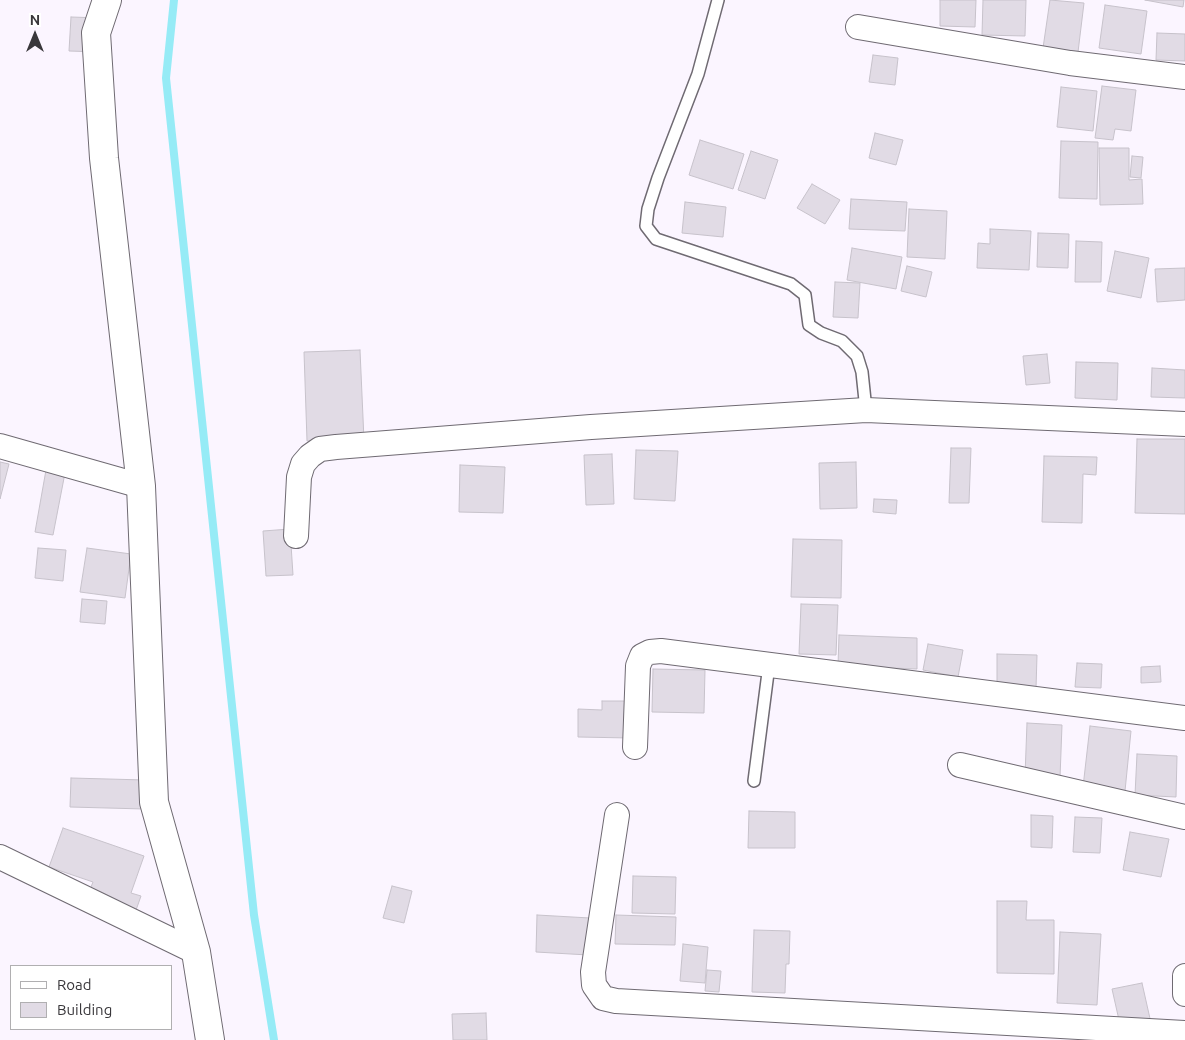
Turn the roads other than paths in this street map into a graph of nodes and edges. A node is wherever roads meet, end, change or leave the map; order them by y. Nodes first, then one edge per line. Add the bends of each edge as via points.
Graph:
1 (107, 0) edge
2 (718, 0) edge
3 (858, 27) dead end
4 (1185, 77) edge
5 (866, 410) junction
6 (1185, 424) edge
7 (0, 446) edge
8 (141, 486) junction
9 (296, 536) dead end
10 (768, 665) junction
11 (1185, 718) edge
12 (635, 747) dead end
13 (960, 765) dead end
14 (754, 781) dead end
15 (617, 816) dead end
16 (1185, 818) edge
17 (0, 857) edge
18 (196, 952) junction
19 (1185, 976) edge
20 (1185, 994) edge
21 (1185, 1033) edge
22 (210, 1040) edge

1 - 8 street via 96,34 104,158
2 - 5 lane via 698,74 658,178 646,226 656,239 791,284 804,294 809,325 842,341 856,356 862,372
3 - 4 street via 1070,63
5 - 6 street
5 - 9 street via 320,449 303,464 299,477
7 - 8 street
8 - 18 street via 154,802
10 - 11 street
10 - 12 street via 661,651 642,656 638,666
10 - 14 lane
13 - 16 street
15 - 21 street via 593,972 594,985 603,998 626,1002
17 - 18 street
18 - 22 street
19 - 20 street

